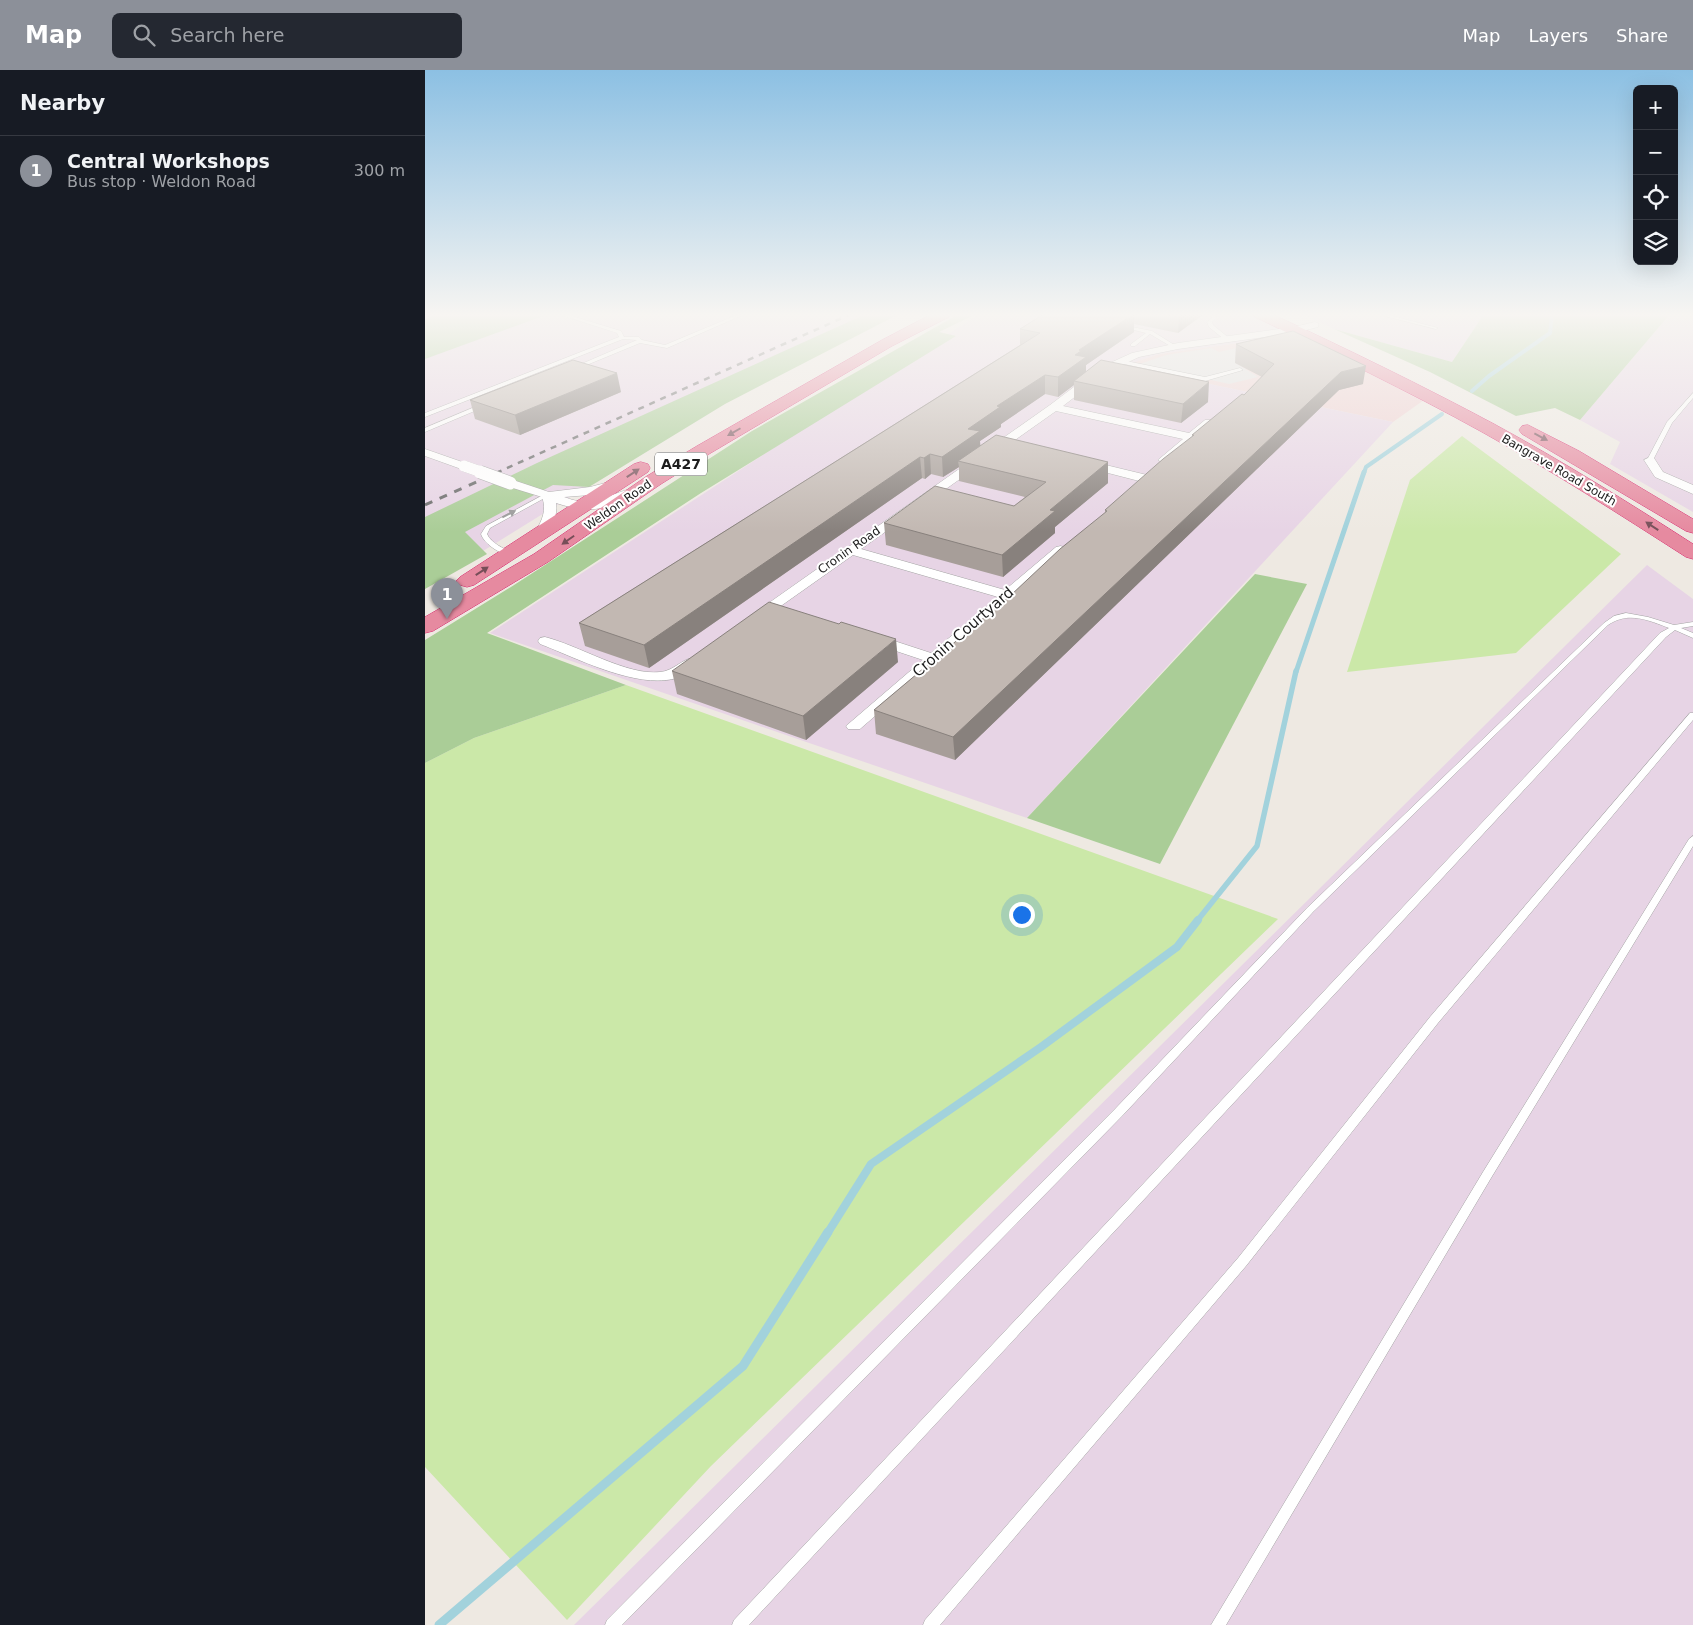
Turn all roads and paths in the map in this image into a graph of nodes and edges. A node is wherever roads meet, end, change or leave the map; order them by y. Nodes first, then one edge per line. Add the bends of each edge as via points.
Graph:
1 (498, 387) edge
2 (780, 387) edge
3 (813, 387) edge
4 (1081, 387) edge
5 (1410, 387) edge
6 (1443, 387) edge
7 (1693, 395) edge
8 (1470, 400) dead end
9 (487, 404) edge
10 (1054, 407) junction
11 (1219, 414) edge
12 (425, 415) edge
13 (1513, 422) dead end
14 (425, 430) edge
15 (693, 436) dead end
16 (1191, 438) junction
17 (1001, 444) junction
18 (1020, 448) edge
19 (425, 452) edge
20 (652, 460) dead end
21 (1650, 460) joint
22 (1077, 462) edge
23 (1150, 472) junction
24 (654, 480) junction
25 (613, 486) junction
26 (1693, 490) edge
27 (1129, 491) edge
28 (547, 495) junction
29 (579, 507) junction
30 (1693, 527) edge
31 (542, 532) junction
32 (1073, 540) edge
33 (850, 550) junction
34 (1693, 553) edge
35 (509, 554) junction
36 (451, 590) dead end
37 (1006, 595) junction
38 (769, 607) junction
39 (787, 613) edge
40 (745, 624) edge
41 (1693, 624) edge
42 (425, 626) edge
43 (1675, 627) junction
44 (860, 635) edge
45 (1693, 636) edge
46 (545, 641) dead end
47 (704, 654) edge
48 (933, 658) junction
49 (1693, 715) edge
50 (854, 726) dead end
51 (1693, 839) edge
52 (612, 1625) edge
53 (739, 1625) edge
54 (930, 1625) edge
55 (1218, 1625) edge

1 - 12 lane
2 - 15 highway, A427
3 -> 24 highway, Weldon Road / A427
4 - 10 street, Cronin Road
34 -> 5 highway, Bangrave Road South via 1614,502
6 - 8 highway, Bangrave Road South
7 - 21 lane via 1670,422
9 - 14 lane
10 - 16 street
10 - 17 street, Cronin Road
11 - 16 street
13 -> 30 highway, Bangrave Road South
16 - 23 street
17 - 18 street
17 - 33 street, Cronin Road
19 - 28 street, bridge
25 -> 20 highway, Weldon Road / A427
21 - 26 street via 1659,474
22 - 23 street
23 - 27 street
24 - 29 street via 610,503
24 -> 42 highway, Weldon Road / A427 via 541,558
25 - 28 street
25 - 29 highway, Weldon Road / A427
28 - 29 street
28 - 31 street via 552,506 551,516
35 -> 28 lane via 485,538 488,527
29 - 31 highway, Weldon Road / A427
31 - 35 highway, Weldon Road / A427
32 - 37 street, Cronin Courtyard
33 - 37 street
33 - 38 street, Cronin Road
36 -> 35 highway, Weldon Road / A427
37 - 48 street, Cronin Courtyard
38 - 39 street
38 - 40 street, Cronin Road
41 - 43 lane
43 - 45 lane
43 - 52 lane via 1621,615 1606,624 1576,652 1310,910 1119,1112
43 - 53 lane via 1663,635
44 - 48 street
46 - 47 street via 631,672 657,677 680,671
48 - 50 street, Cronin Courtyard
49 - 54 lane via 1434,1020 1242,1262
51 - 55 lane via 1487,1174

